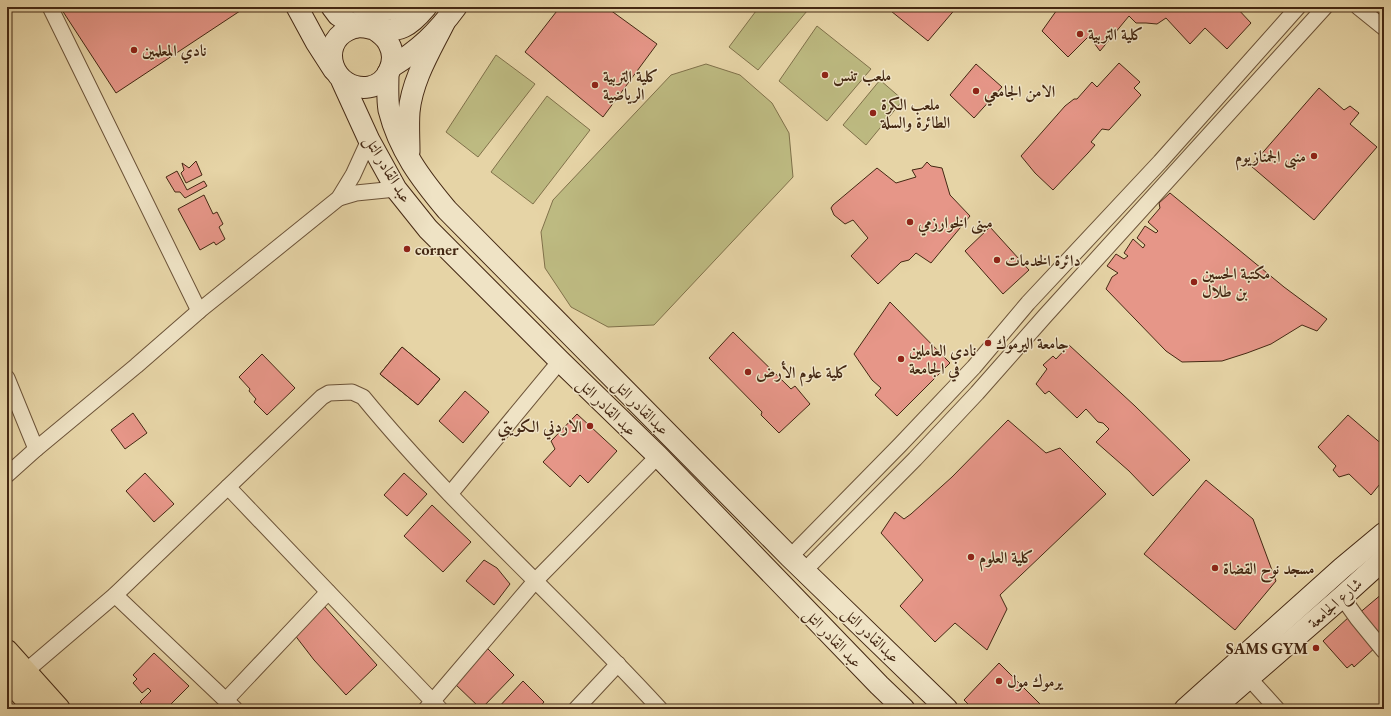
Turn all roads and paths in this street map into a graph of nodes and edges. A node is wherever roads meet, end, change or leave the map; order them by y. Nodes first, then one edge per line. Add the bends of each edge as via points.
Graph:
1 (50, 7) edge
2 (297, 7) edge
3 (332, 7) edge
4 (362, 7) edge
5 (404, 7) edge
6 (426, 7) edge
7 (1298, 7) edge
8 (1325, 7) edge
9 (1358, 7) edge
10 (450, 15) edge
11 (365, 28) junction
12 (1384, 28) edge
13 (390, 70) junction
14 (339, 76) junction
15 (369, 140) junction
16 (409, 160) junction
17 (396, 189) junction
18 (339, 198) junction
19 (199, 311) junction
20 (560, 362) junction
21 (974, 367) junction
22 (7, 378) edge
23 (989, 380) junction
24 (36, 449) junction
25 (658, 456) junction
26 (7, 475) edge
27 (228, 487) junction
28 (450, 494) junction
29 (1384, 533) edge
30 (1384, 559) edge
31 (797, 564) junction
32 (536, 580) junction
33 (328, 592) junction
34 (115, 595) junction
35 (1342, 597) junction
36 (7, 651) edge
37 (1384, 651) edge
38 (618, 664) junction
39 (16, 674) edge
40 (1248, 678) junction
41 (230, 705) edge
42 (433, 706) edge
43 (35, 709) edge
44 (59, 709) edge
45 (576, 709) edge
46 (660, 709) edge
47 (904, 709) edge
48 (947, 709) edge
49 (1185, 709) edge
50 (1213, 709) edge
51 (1277, 709) edge

1 - 19 street
2 - 14 main road via 318,46
3 - 11 main road via 338,15
4 - 5 main road via 384,10
6 - 11 main road via 416,20 396,30
7 - 21 street via 1160,162 1028,303
8 - 23 street
9 - 12 street
10 - 13 main road via 417,50
10 - 16 main road via 420,71 412,95 409,111
11 - 13 main road via 383,35 390,44
11 - 14 main road via 347,30 334,44 332,63
13 - 14 main road via 381,81 362,88 352,86
13 - 16 main road, عبدالقادر التل via 389,109
14 - 15 main road, عبد القادر التل
15 - 17 main road, عبد القادر التل
15 - 18 street
16 - 31 main road, عبدالقادر التل via 446,210
17 - 18 street via 356,193
17 - 20 main road, عبد القادر التل via 428,229
18 - 19 street
19 - 24 street
20 - 25 main road, عبد القادر التل
20 - 28 street
21 - 23 street
21 - 31 street via 900,445
22 - 24 street
23 - 31 street via 915,459
24 - 26 street
25 - 32 street
25 - 47 main road, عبد القادر التل
27 - 28 street via 322,397 329,393 352,392 363,397
27 - 33 street
27 - 34 street
28 - 32 street
29 - 49 main road, شارع الجامعة via 1330,578
30 - 35 main road, شارع الجامعة
31 - 48 main road, عبدالقادر التل
32 - 38 street
32 - 42 street
33 - 41 street
33 - 42 street
34 - 39 street
34 - 41 street
35 - 37 street
35 - 40 main road, شارع الجامعة
36 - 39 main road
38 - 45 street
38 - 46 street
39 - 43 main road
39 - 44 main road
40 - 50 main road, شارع الجامعة
40 - 51 street

